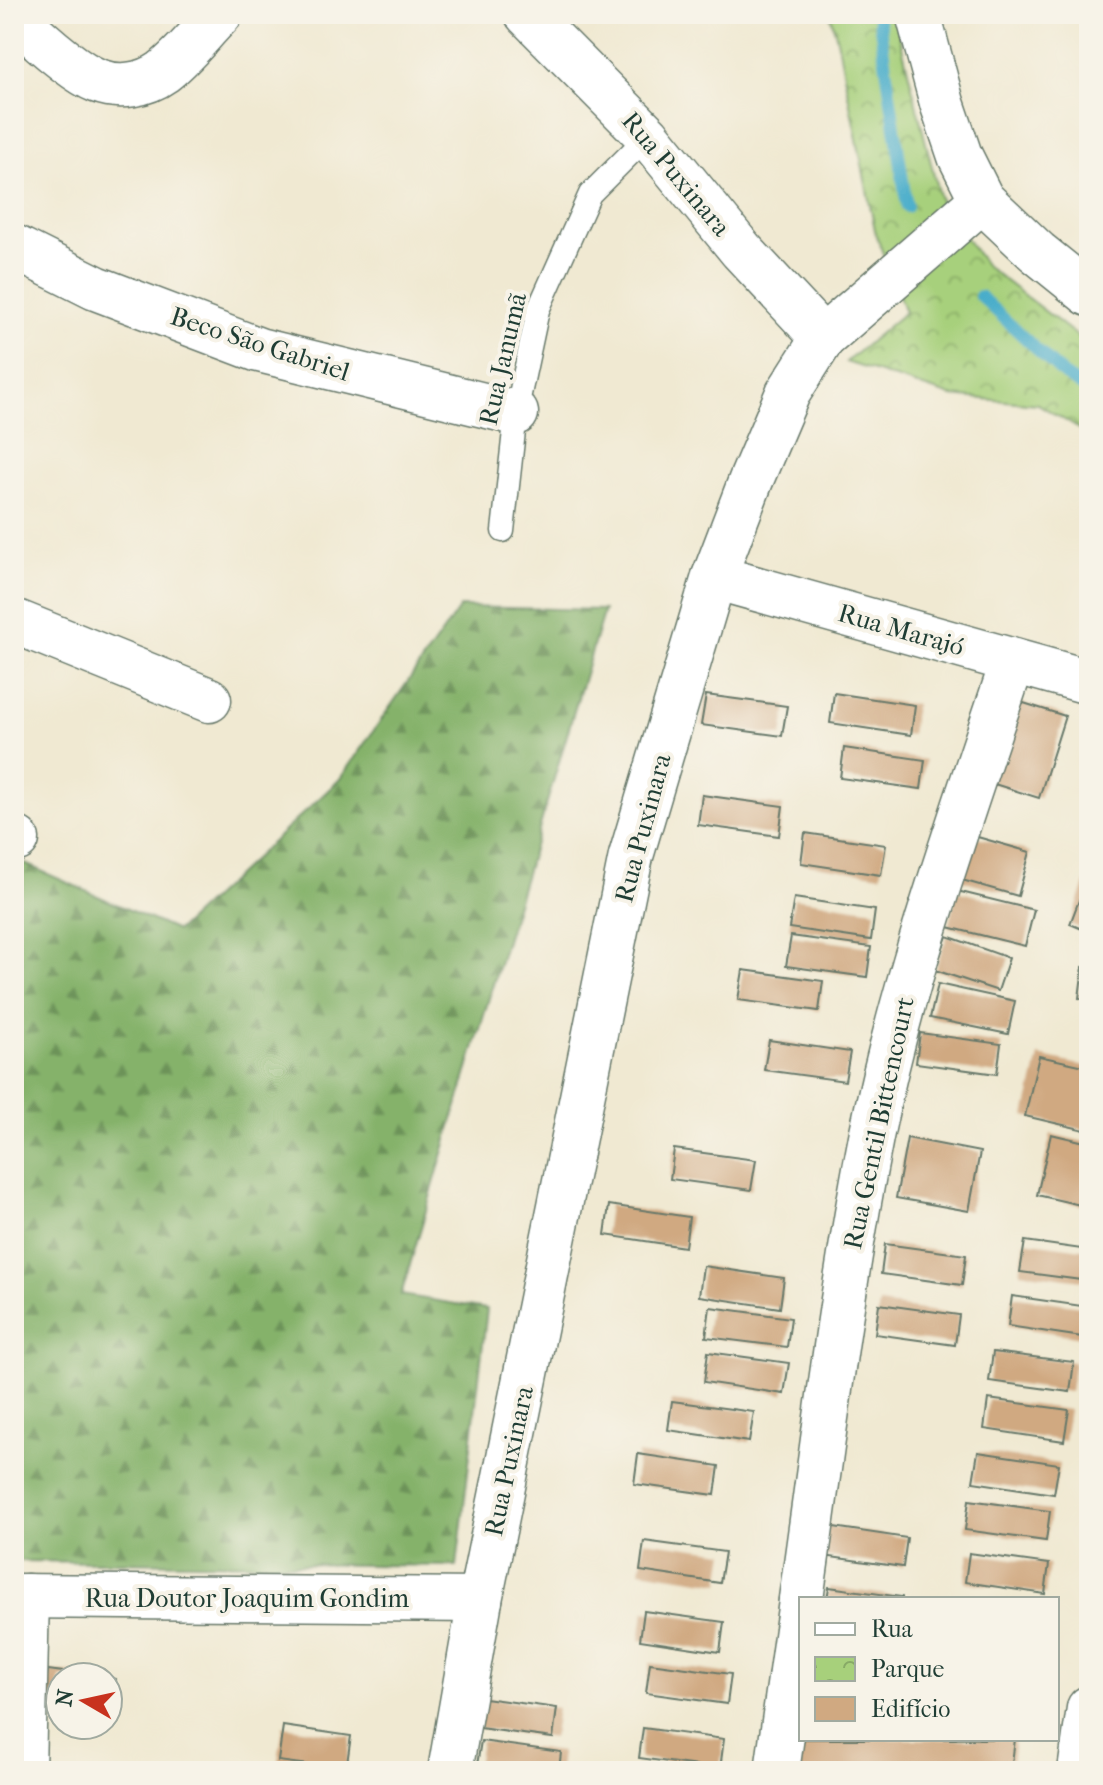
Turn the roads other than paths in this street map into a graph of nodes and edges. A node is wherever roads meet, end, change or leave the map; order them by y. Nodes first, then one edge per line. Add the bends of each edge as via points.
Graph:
1 (220, 14) edge
2 (527, 14) edge
3 (918, 14) edge
4 (18, 32) edge
5 (648, 136) junction
6 (982, 200) junction
7 (14, 247) edge
8 (1089, 294) edge
9 (823, 338) junction
10 (516, 413) junction
11 (503, 531) dead end
12 (714, 577) junction
13 (14, 621) edge
14 (1013, 661) junction
15 (1089, 682) edge
16 (209, 700) dead end
17 (20, 1596) edge
18 (801, 1597) edge
19 (480, 1600) junction
20 (799, 1614) edge
21 (1089, 1708) edge
22 (23, 1771) edge
23 (450, 1771) edge
24 (777, 1771) edge
25 (1080, 1771) edge

1 - 4 street via 164,71 142,83 123,85 99,82
2 - 5 street, Rua Puxinara
3 - 6 street via 960,156
5 - 9 street, Rua Puxinara via 741,250
5 - 10 lane, Rua Janumã via 590,194 538,310
6 - 8 street
6 - 9 street
7 - 10 street, Beco São Gabriel via 96,288 259,350
9 - 12 street, Rua Puxinara via 788,393
10 - 11 lane, Rua Janumã
12 - 14 street, Rua Marajó
12 - 19 street, Rua Puxinara via 631,856
13 - 16 street
14 - 15 street, Rua Marajó
14 - 18 street, Rua Gentil Bittencourt via 915,956 872,1136
17 - 19 street, Rua Doutor Joaquim Gondim
17 - 22 street
19 - 23 street, Rua Puxinara
20 - 24 street, Rua Gentil Bittencourt
21 - 25 street

